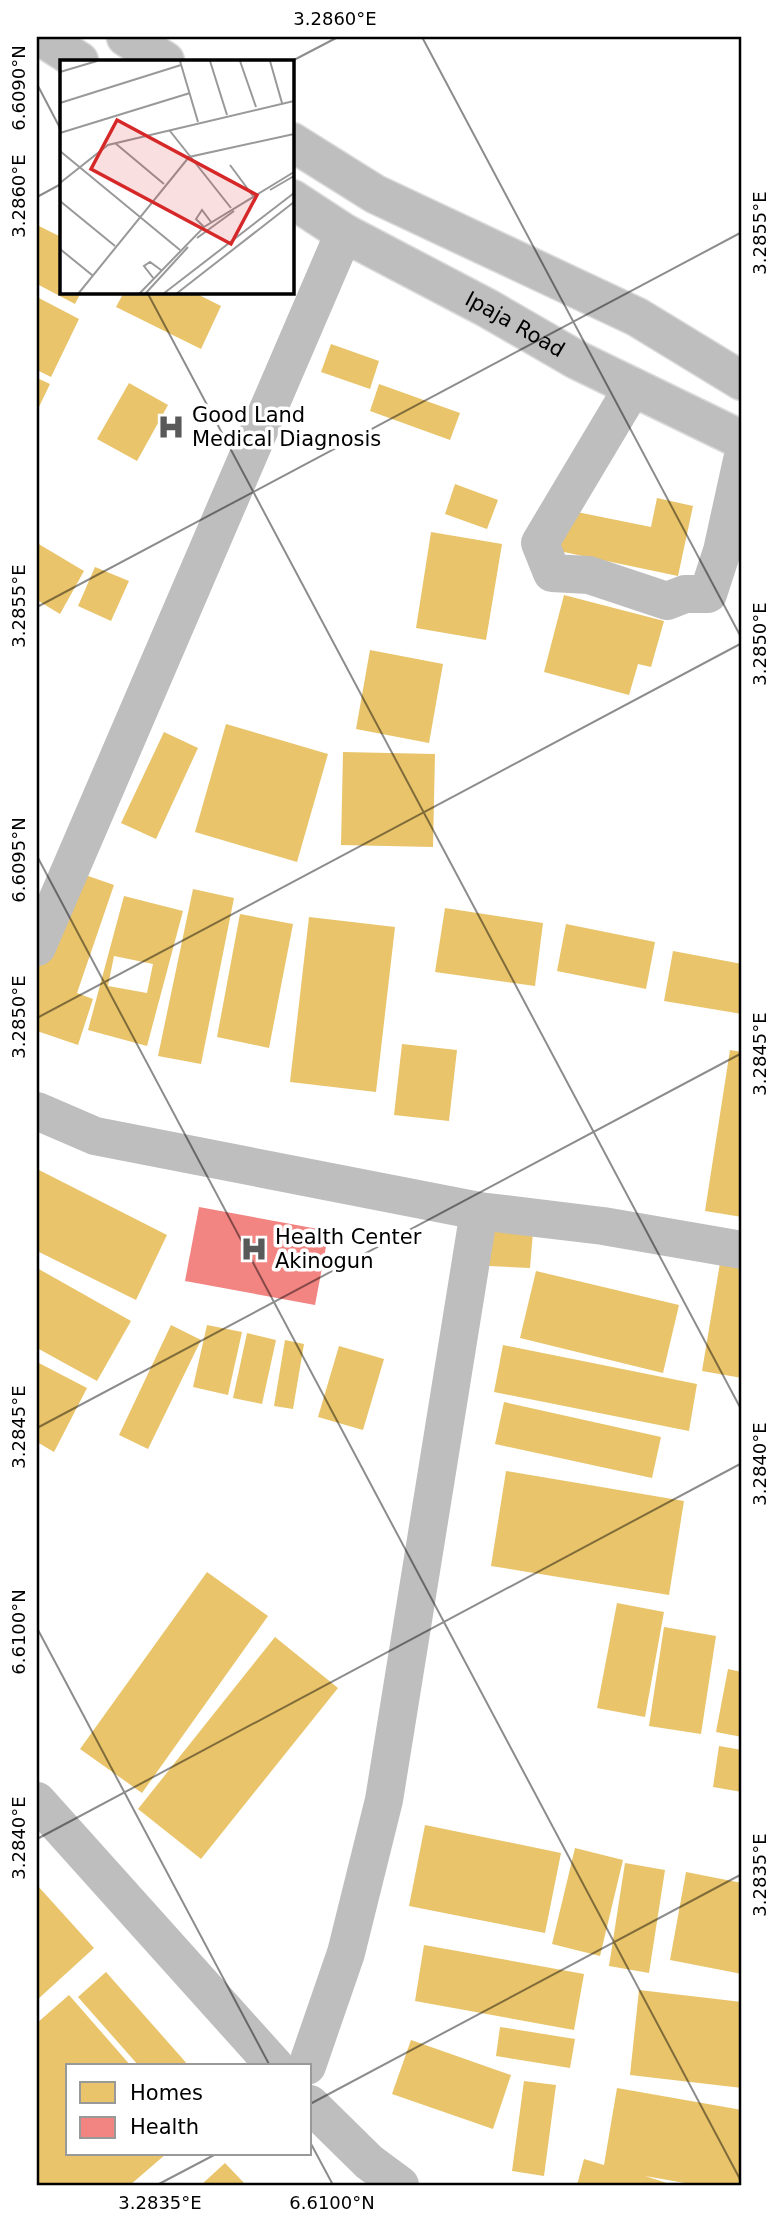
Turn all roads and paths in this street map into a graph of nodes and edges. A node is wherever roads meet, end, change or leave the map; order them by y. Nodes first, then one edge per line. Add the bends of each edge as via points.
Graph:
1 (127, 37) edge
2 (41, 45) edge
3 (77, 60) edge
4 (163, 60) edge
5 (294, 143) edge
6 (294, 201) edge
7 (344, 233) junction
8 (742, 381) edge
9 (634, 387) junction
10 (742, 440) edge
11 (742, 460) edge
12 (37, 947) edge
13 (37, 1111) edge
14 (479, 1211) junction
15 (742, 1250) edge
16 (37, 1801) edge
17 (273, 2064) edge
18 (308, 2064) edge
19 (312, 2106) edge
20 (400, 2185) edge

1 - 4 street
2 - 3 street
5 - 8 street via 375,194 637,317
6 - 7 street, Ipaja Road
7 - 9 street, Ipaja Road
7 - 12 street
9 - 10 street, Ipaja Road
9 - 11 street via 540,543 552,573 589,575 667,601 685,594 708,594
13 - 14 street via 94,1136
14 - 15 street
14 - 18 street via 384,1800 346,1953
16 - 17 street
19 - 20 street via 369,2162

